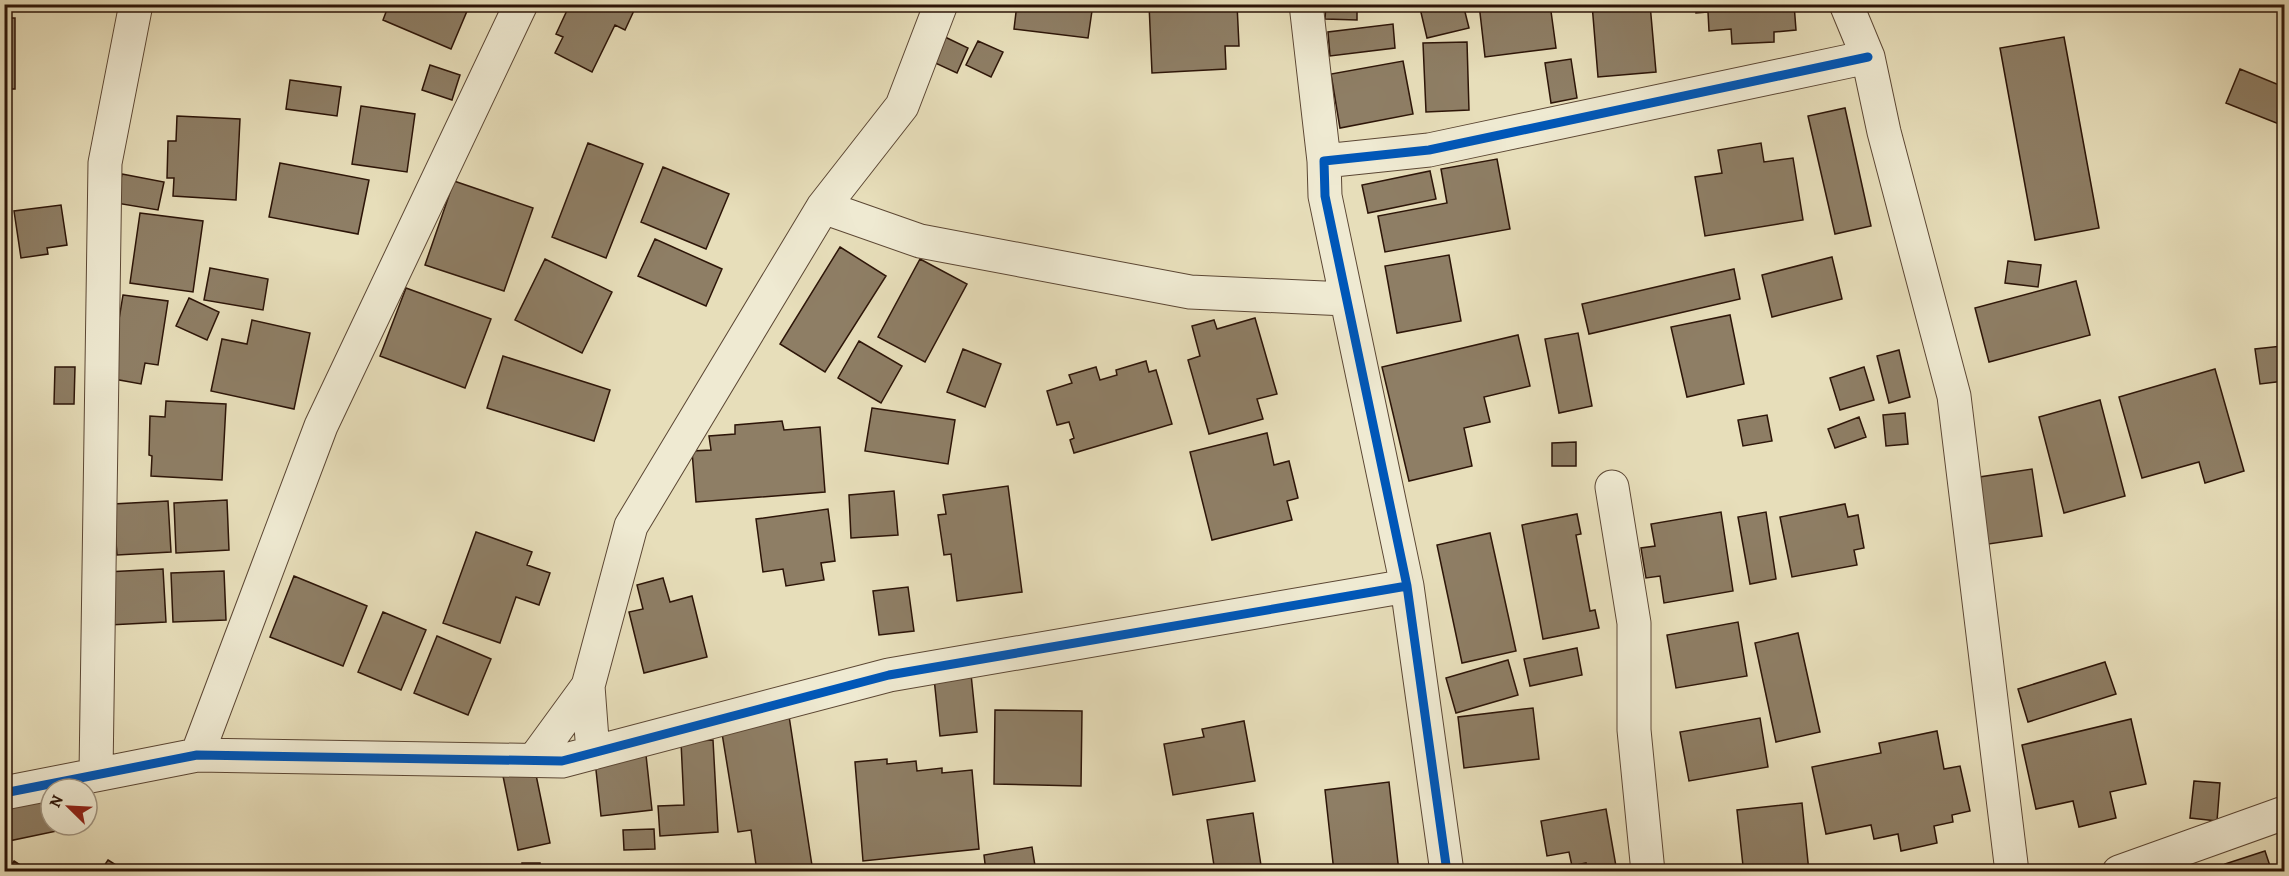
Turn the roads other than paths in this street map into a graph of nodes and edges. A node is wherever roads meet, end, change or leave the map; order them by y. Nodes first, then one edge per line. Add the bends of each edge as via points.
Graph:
1 (136, 4) edge
2 (522, 4) edge
3 (941, 4) edge
4 (1305, 4) edge
5 (1846, 4) edge
6 (1869, 57) junction
7 (1324, 161) junction
8 (823, 207) junction
9 (1346, 299) junction
10 (1612, 487) dead end
11 (1407, 586) junction
12 (588, 686) junction
13 (592, 753) junction
14 (197, 755) junction
15 (534, 760) junction
16 (96, 774) junction
17 (4, 792) edge
18 (2284, 813) edge
19 (1447, 872) edge
20 (1648, 872) edge
21 (2012, 872) edge
22 (2119, 872) edge

1 - 16 street via 105,163
2 - 14 street via 321,426
3 - 8 street via 902,106
4 - 7 street
5 - 6 street
6 - 7 street via 1429,150
6 - 21 street via 1884,132 1954,396
7 - 9 street via 1325,196
8 - 9 street via 920,241 1190,292
8 - 12 street via 631,526
9 - 11 street
10 - 20 street via 1634,623 1634,730
11 - 13 street via 889,675
11 - 19 street
12 - 13 street
12 - 15 street
13 - 15 street via 562,761
14 - 15 street
14 - 16 street
16 - 17 street
18 - 22 street

